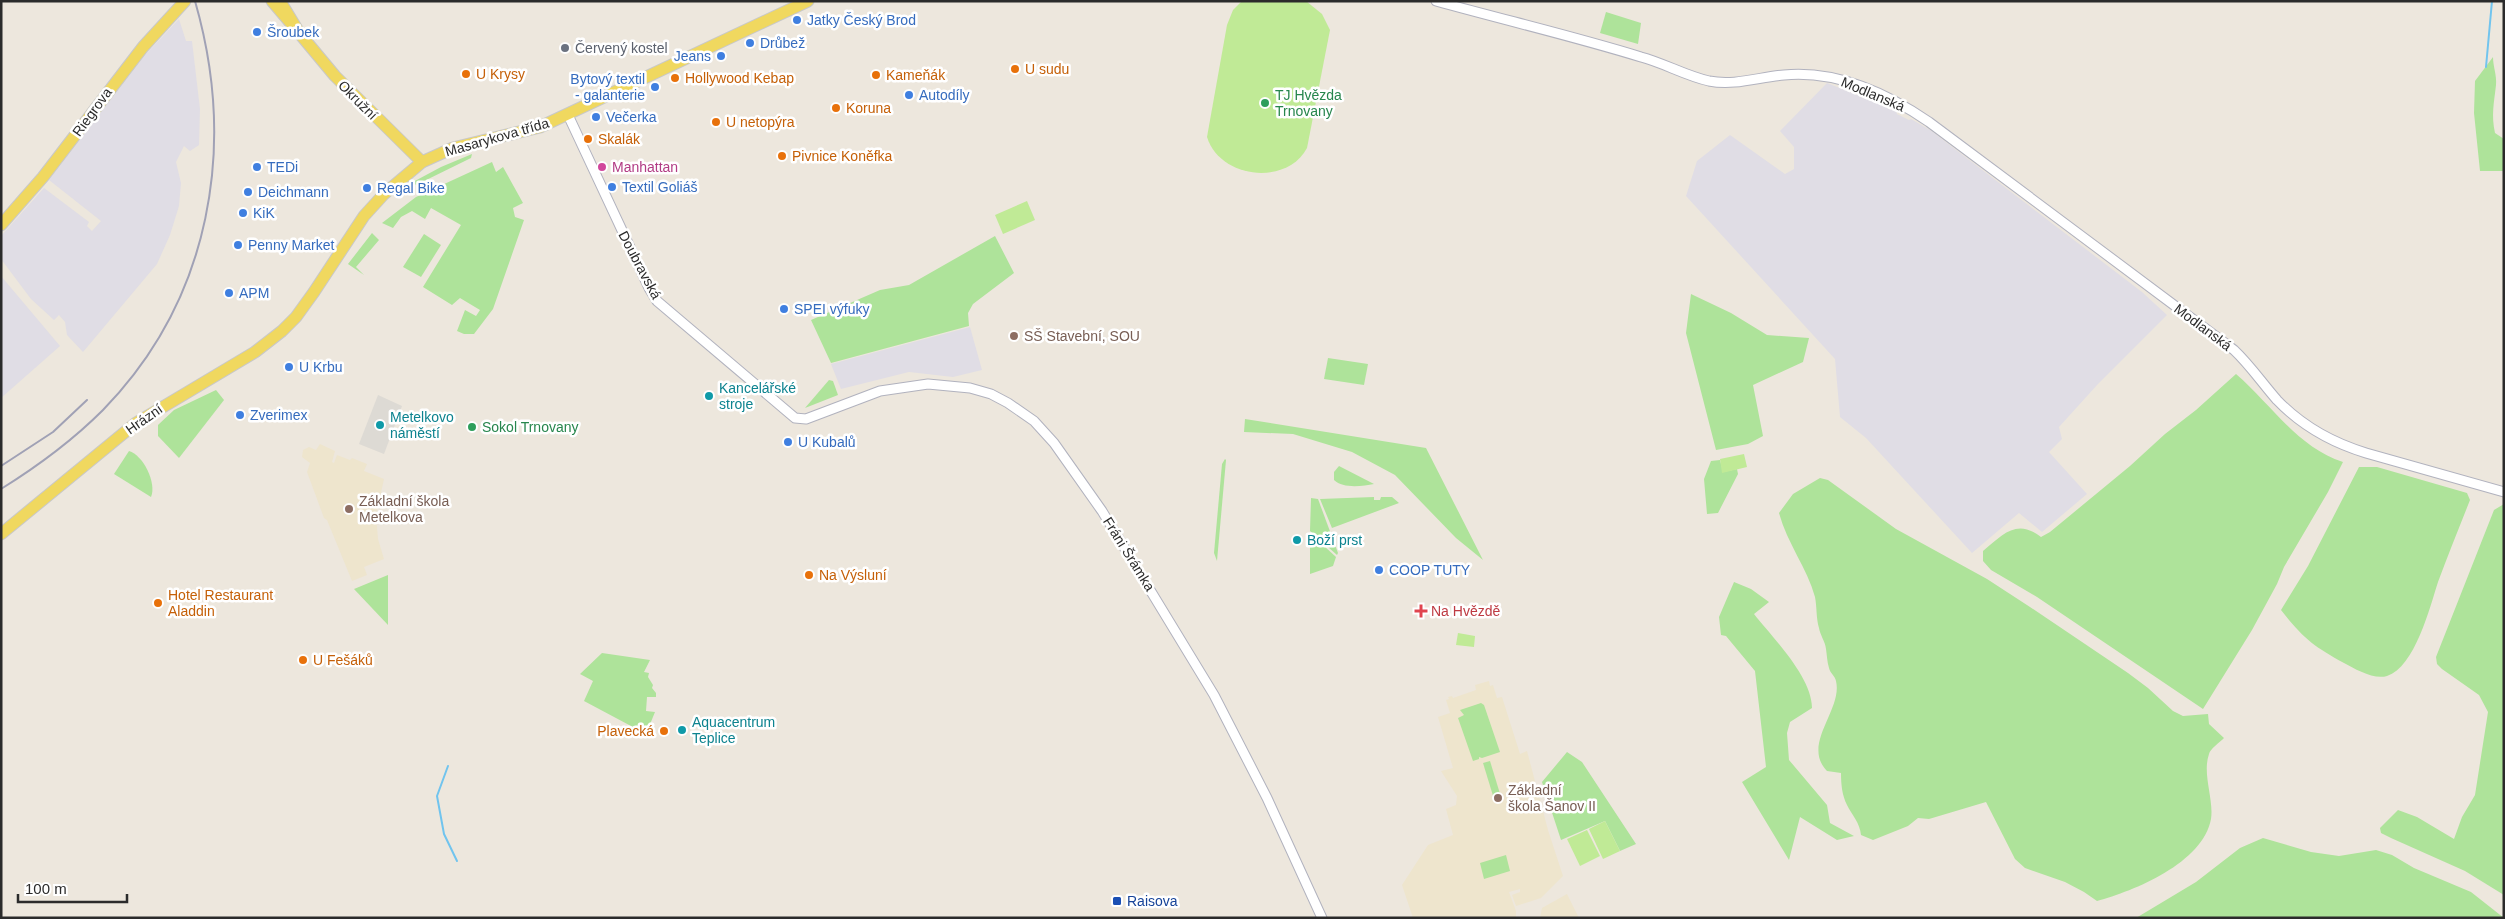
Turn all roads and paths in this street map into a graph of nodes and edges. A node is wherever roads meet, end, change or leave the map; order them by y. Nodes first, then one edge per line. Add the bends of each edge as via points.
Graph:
1 (185, 1) edge
2 (808, 1) edge
3 (1436, 1) edge
4 (274, 2) edge
5 (568, 115) junction
6 (422, 162) junction
7 (1, 225) edge
8 (296, 318) joint
9 (802, 420) joint
10 (2504, 492) edge
11 (1, 534) edge
12 (1322, 918) edge

1 - 7 main road, Riegrova via 142,47 43,177
2 - 5 main road, Masarykova třída
3 - 10 street, Modlanská via 1642,57 1707,80 1728,83 1786,74 1814,75 1845,81 1878,93 1929,122 2241,357 2286,408 2330,439 2366,453
4 - 6 main road, Okružní via 335,76
5 - 6 main road, Masarykova třída via 522,133 453,148
5 - 9 street, Doubravská via 657,301 794,418
6 - 8 main road, Masarykova třída via 364,216
8 - 11 main road, Hrázní via 261,348 136,423
9 - 12 street, Fráni Šrámka via 866,394 928,384 970,388 991,394 1034,421 1054,442 1102,511 1196,666 1267,798

